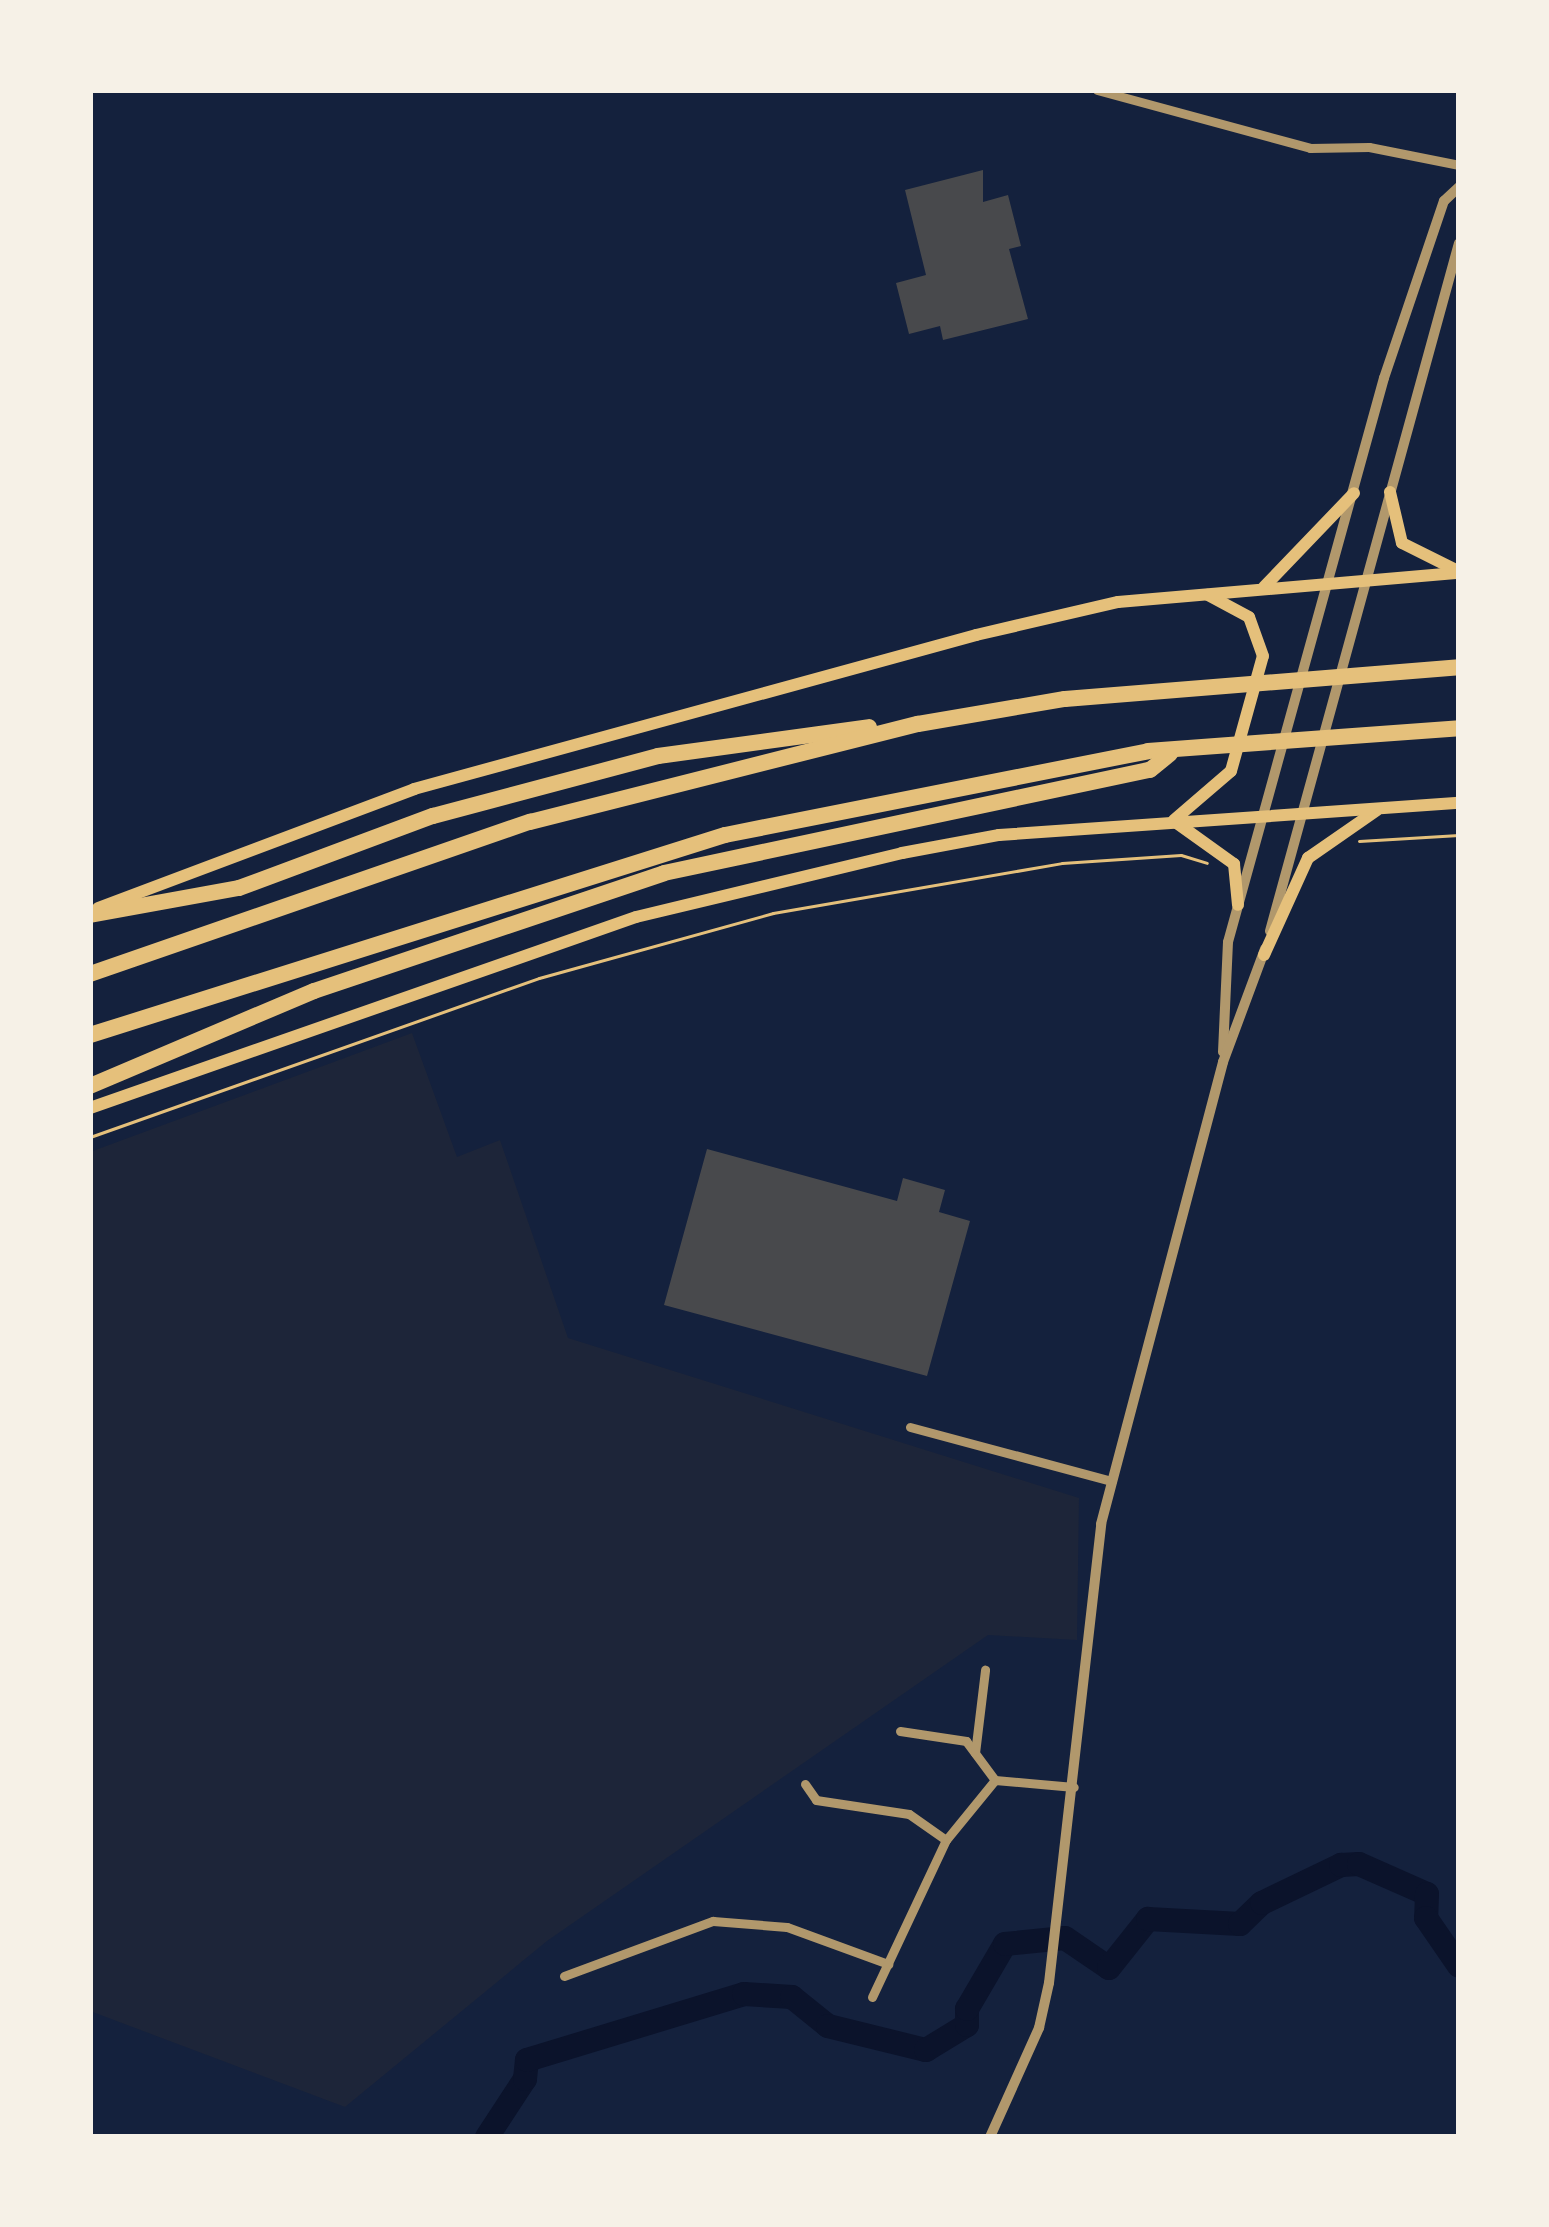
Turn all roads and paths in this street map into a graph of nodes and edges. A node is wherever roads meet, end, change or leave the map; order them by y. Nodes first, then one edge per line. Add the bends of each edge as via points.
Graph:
1 (1096, 90) edge
2 (1459, 164) edge
3 (1459, 187) edge
4 (1459, 243) edge
5 (1390, 492) junction
6 (1354, 493) junction
7 (1459, 572) edge
8 (1366, 580) junction
9 (1329, 582) junction
10 (1263, 588) junction
11 (1204, 593) junction
12 (1459, 667) edge
13 (917, 724) junction
14 (1459, 728) edge
15 (1170, 754) junction
16 (1459, 803) edge
17 (1381, 808) junction
18 (1302, 812) junction
19 (1264, 815) junction
20 (1173, 820) junction
21 (1459, 835) edge
22 (1345, 845) dead end
23 (1217, 859) dead end
24 (1238, 905) junction
25 (90, 913) edge
26 (1264, 955) junction
27 (90, 974) edge
28 (90, 1035) edge
29 (1223, 1062) junction
30 (90, 1086) edge
31 (90, 1108) edge
32 (90, 1137) edge
33 (910, 1427) dead end
34 (1112, 1480) junction
35 (986, 1670) dead end
36 (900, 1731) dead end
37 (975, 1753) junction
38 (994, 1780) junction
39 (805, 1784) dead end
40 (1074, 1787) junction
41 (946, 1840) junction
42 (887, 1964) junction
43 (564, 1976) dead end
44 (872, 1997) dead end
45 (990, 2137) edge

1 - 2 street via 1310,148 1369,147
3 - 6 street via 1444,201 1420,263
4 - 5 street
5 - 7 main road via 1391,523 1402,542
5 - 8 street
6 - 9 street
6 - 10 main road
7 - 8 main road
8 - 9 main road
8 - 18 street
9 - 10 main road
9 - 19 street
10 - 11 main road
11 - 20 main road via 1249,617 1263,656 1231,771
11 - 25 main road via 1118,602 674,713 414,789
12 - 13 highway via 1065,699
13 - 25 highway via 794,732 658,756 433,816 239,888
13 - 27 highway via 530,822
14 - 15 highway
15 - 28 highway via 1148,751 725,835
15 - 30 highway via 1150,770 664,873 314,991
16 - 17 main road
17 - 18 main road
17 - 26 main road via 1308,858
18 - 19 main road
18 - 26 street
19 - 20 main road
19 - 24 street
20 - 24 main road via 1234,864
20 - 31 main road via 1000,835 636,917
21 - 22 path
23 - 32 path via 1153,856 985,872 754,918 539,978
24 - 29 street via 1228,942
26 - 29 street
29 - 34 street
33 - 34 street
34 - 40 street via 1090,1598
35 - 37 street
36 - 37 street via 966,1741
37 - 38 street
38 - 40 street
38 - 41 street
39 - 41 street via 816,1800 909,1814
40 - 45 street via 1039,2028
41 - 42 street
42 - 43 street via 787,1927 712,1922
42 - 44 street

